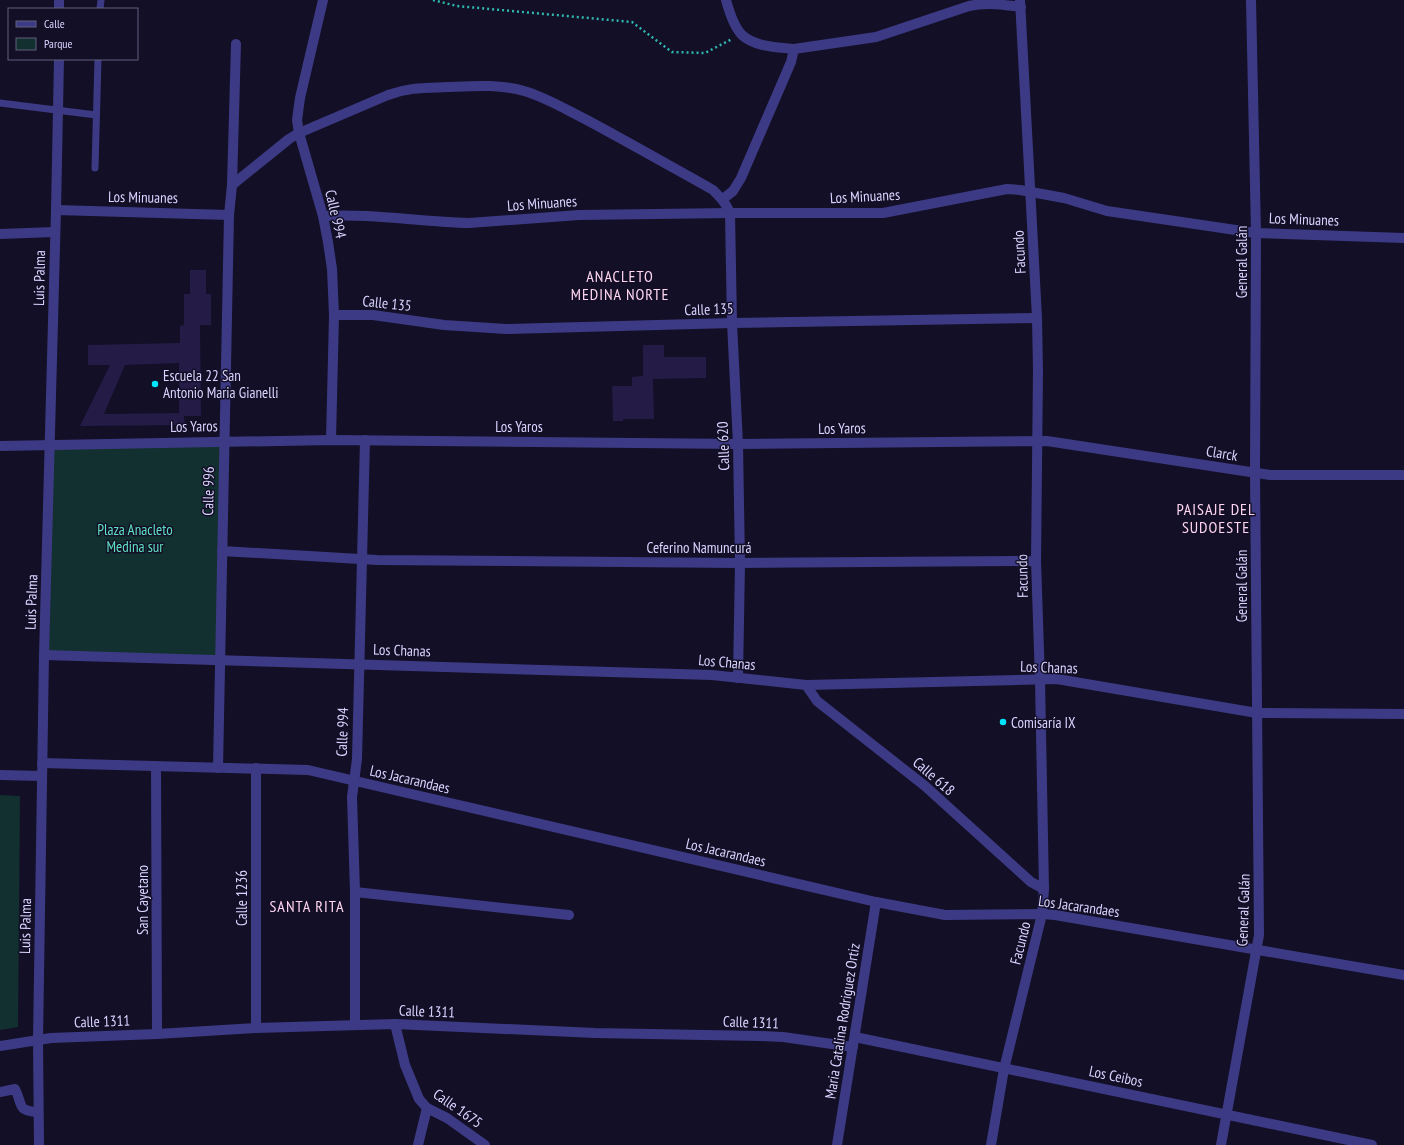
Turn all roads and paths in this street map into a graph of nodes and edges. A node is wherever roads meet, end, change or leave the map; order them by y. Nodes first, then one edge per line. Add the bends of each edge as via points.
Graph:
1 (323, 0) edge
2 (433, 0) edge
3 (726, 0) edge
4 (1251, 0) edge
5 (1020, 3) edge
6 (742, 34) junction
7 (236, 44) dead end
8 (794, 49) junction
9 (59, 60) edge
10 (98, 60) edge
11 (0, 103) edge
12 (59, 111) junction
13 (96, 115) junction
14 (299, 133) junction
15 (95, 168) dead end
16 (232, 185) junction
17 (1031, 192) junction
18 (723, 199) junction
19 (56, 210) junction
20 (730, 213) junction
21 (229, 215) junction
22 (323, 216) junction
23 (55, 232) junction
24 (1256, 232) junction
25 (0, 234) edge
26 (1404, 238) edge
27 (334, 315) junction
28 (1038, 318) junction
29 (732, 323) junction
30 (331, 440) junction
31 (365, 440) junction
32 (1037, 440) junction
33 (224, 441) junction
34 (738, 444) junction
35 (50, 445) junction
36 (0, 446) edge
37 (1255, 473) junction
38 (1404, 475) edge
39 (222, 551) junction
40 (362, 559) junction
41 (1036, 561) junction
42 (740, 563) junction
43 (44, 655) junction
44 (219, 660) junction
45 (359, 664) junction
46 (738, 678) junction
47 (1040, 680) junction
48 (806, 685) junction
49 (1257, 713) junction
50 (1404, 714) edge
51 (42, 764) junction
52 (156, 766) junction
53 (218, 768) junction
54 (256, 768) junction
55 (0, 775) edge
56 (42, 776) junction
57 (353, 781) junction
58 (1044, 889) junction
59 (355, 892) junction
60 (876, 902) junction
61 (569, 914) dead end
62 (1042, 914) junction
63 (1257, 950) junction
64 (1404, 975) edge
65 (395, 1024) junction
66 (355, 1025) junction
67 (256, 1028) junction
68 (157, 1034) junction
69 (855, 1037) junction
70 (38, 1040) junction
71 (0, 1046) edge
72 (853, 1047) junction
73 (1004, 1069) junction
74 (0, 1092) edge
75 (426, 1108) junction
76 (38, 1112) junction
77 (1227, 1114) junction
78 (38, 1145) edge
79 (418, 1145) edge
80 (485, 1145) edge
81 (837, 1145) edge
82 (991, 1145) edge
83 (1221, 1145) edge
84 (1372, 1145) edge

1 - 14 street, Calle 994 via 300,98 297,120
2 - 6 path via 457,6 632,22 672,52 705,53
3 - 6 street
4 - 24 street, General Galán
5 - 8 street via 969,6 876,37
5 - 17 street, Facundo
6 - 8 street via 759,44
7 - 16 street, Calle 996
8 - 18 street via 791,62 741,178 733,191
9 - 12 street, Luis Palma
10 - 13 lane
11 - 12 lane
12 - 13 lane
12 - 19 street, Luis Palma
13 - 15 lane
14 - 16 street via 289,138
14 - 18 street via 404,89 507,87 542,97 628,142 712,190
14 - 22 street, Calle 994
16 - 21 street, Calle 996
17 - 20 street, Los Minuanes via 1006,189 883,213
17 - 24 street, Los Minuanes via 1076,201 1107,211
17 - 28 street, Facundo
18 - 20 street
19 - 21 street, Los Minuanes
19 - 23 street, Luis Palma
20 - 22 street, Los Minuanes via 579,215 469,223 344,215
20 - 29 street, Calle 620
21 - 33 street, Calle 996
22 - 27 street, Calle 994 via 332,269
23 - 25 street
23 - 35 street, Luis Palma
24 - 26 street, Los Minuanes
24 - 37 street, General Galán
27 - 29 street, Calle 135 via 373,315 444,325 506,329
27 - 30 street, Calle 994
28 - 29 street, Calle 135
28 - 32 street, Facundo
29 - 34 street, Calle 620
30 - 31 street, Los Yaros
30 - 33 street, Los Yaros
31 - 34 street, Los Yaros
31 - 40 street, Calle 994
32 - 34 street, Los Yaros
32 - 37 street, Clarck
32 - 41 street, Facundo
33 - 35 street, Los Yaros
33 - 39 street, Calle 996
34 - 42 street, Calle 620
35 - 36 street, Los Yaros
35 - 43 street, Luis Palma
37 - 38 street, Clarck
37 - 49 street, General Galán
39 - 40 street, Ceferino Namuncurá
39 - 44 street, Calle 996
40 - 42 street, Ceferino Namuncurá
40 - 45 street, Calle 994
41 - 42 street, Ceferino Namuncurá
41 - 47 street, Facundo
42 - 46 street, Calle 620
43 - 44 street, Los Chanas
43 - 51 street, Luis Palma
44 - 45 street, Los Chanas
44 - 53 street, Calle 996
45 - 46 street, Los Chanas via 704,674
45 - 57 street, Calle 994 via 357,759
46 - 48 street, Los Chanas
47 - 48 street, Los Chanas
47 - 49 street, Los Chanas via 1069,680
47 - 58 street, Facundo
48 - 58 street, Calle 618 via 817,701 925,786 1031,882
49 - 50 street, Los Chanas
49 - 63 street, General Galán via 1260,922
51 - 52 street, Los Jacarandaes
51 - 56 street, Luis Palma
52 - 53 street, Los Jacarandaes
52 - 68 street, San Cayetano
53 - 54 street, Los Jacarandaes
54 - 57 street, Los Jacarandaes via 308,770
54 - 67 street, Calle 1236
55 - 56 street
56 - 70 street, Luis Palma
57 - 59 street, Calle 994
57 - 60 street, Los Jacarandaes
58 - 62 street, Facundo
59 - 61 street
59 - 66 street, Calle 994
60 - 62 street, Los Jacarandaes via 945,915
60 - 69 street, Maria Catalina Rodriguez Ortiz
62 - 63 street, Los Jacarandaes
62 - 73 street, Facundo
63 - 64 street, Los Jacarandaes
63 - 77 street, General Galán
65 - 66 street, Calle 1311
65 - 72 street, Calle 1311 via 596,1033 783,1037
65 - 75 street, Calle 1675 via 405,1065 419,1099
66 - 67 street, Calle 1311
67 - 68 street, Calle 1311
68 - 70 street, Calle 1311
69 - 72 street, Maria Catalina Rodriguez Ortiz
69 - 73 street, Los Ceibos
70 - 71 street, Calle 1311
70 - 76 street, Luis Palma
72 - 81 street, Maria Catalina Rodriguez Ortiz
73 - 77 street, Los Ceibos
73 - 82 street, Facundo
74 - 76 street via 15,1089 23,1109 27,1112
75 - 79 street
75 - 80 street, Calle 1675 via 447,1118
76 - 78 street, Luis Palma
77 - 83 street, General Galán
77 - 84 street, Los Ceibos

